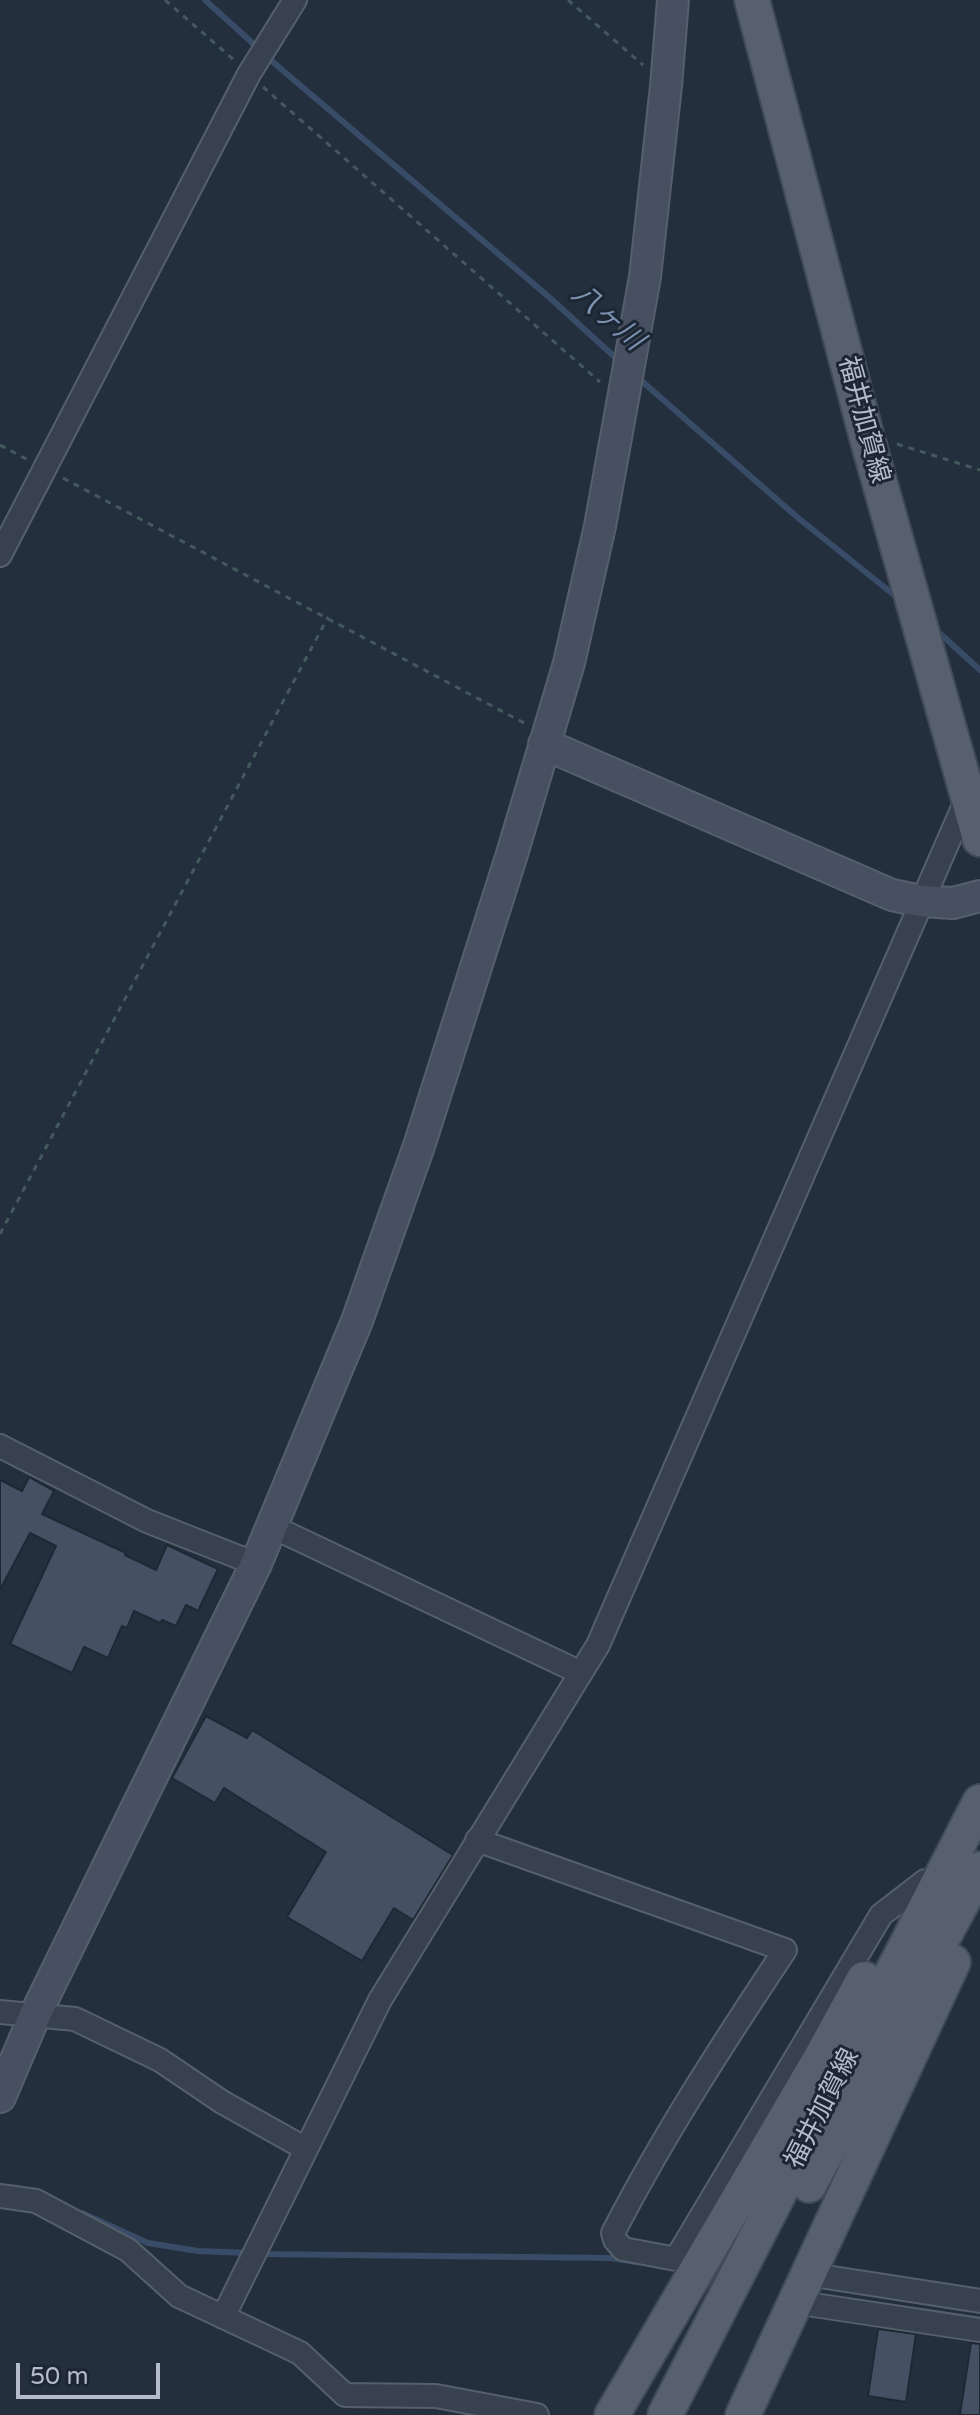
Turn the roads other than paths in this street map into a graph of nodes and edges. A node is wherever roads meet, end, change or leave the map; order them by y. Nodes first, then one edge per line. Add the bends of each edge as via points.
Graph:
1 (295, 0) edge
2 (673, 0) edge
3 (752, 0) edge
4 (0, 555) edge
5 (546, 740) junction
6 (968, 796) junction
7 (980, 839) edge
8 (980, 896) edge
9 (921, 901) junction
10 (0, 1446) edge
11 (271, 1526) junction
12 (256, 1564) junction
13 (581, 1673) junction
14 (980, 1802) edge
15 (477, 1840) junction
16 (959, 1841) junction
17 (980, 1869) edge
18 (925, 1881) junction
19 (980, 1895) edge
20 (0, 2012) edge
21 (35, 2015) junction
22 (0, 2097) edge
23 (306, 2149) junction
24 (0, 2196) edge
25 (801, 2288) junction
26 (980, 2301) edge
27 (223, 2317) junction
28 (980, 2330) edge
29 (537, 2415) edge
30 (612, 2415) edge
31 (665, 2415) edge
32 (685, 2415) edge
33 (743, 2415) edge

1 - 4 street via 249,74
2 - 5 street via 645,277 625,394 569,663
3 - 6 main road, 福井加賀線
5 - 9 street via 892,895
5 - 11 street via 392,1226
6 - 7 main road, 福井加賀線
6 - 9 street
8 - 9 street via 953,903
9 - 13 street via 598,1645
10 - 12 street via 147,1521
11 - 12 street
11 - 13 street
12 - 21 street
13 - 15 street
14 - 16 main road, 福井加賀線
15 - 18 street via 785,1950 702,2077 613,2233 623,2249 676,2259 881,1915
15 - 23 street via 380,2000
16 - 18 main road
16 - 31 main road, 福井加賀線
17 - 32 main road, 福井加賀線
18 - 30 main road via 897,1918
19 - 25 main road via 963,1942
20 - 21 street
21 - 22 street
21 - 23 street via 75,2019 160,2060
23 - 27 street
24 - 27 street via 36,2201 128,2250 179,2296
25 - 26 street
25 - 28 street
25 - 33 main road
27 - 29 street via 300,2353 345,2395 436,2396

